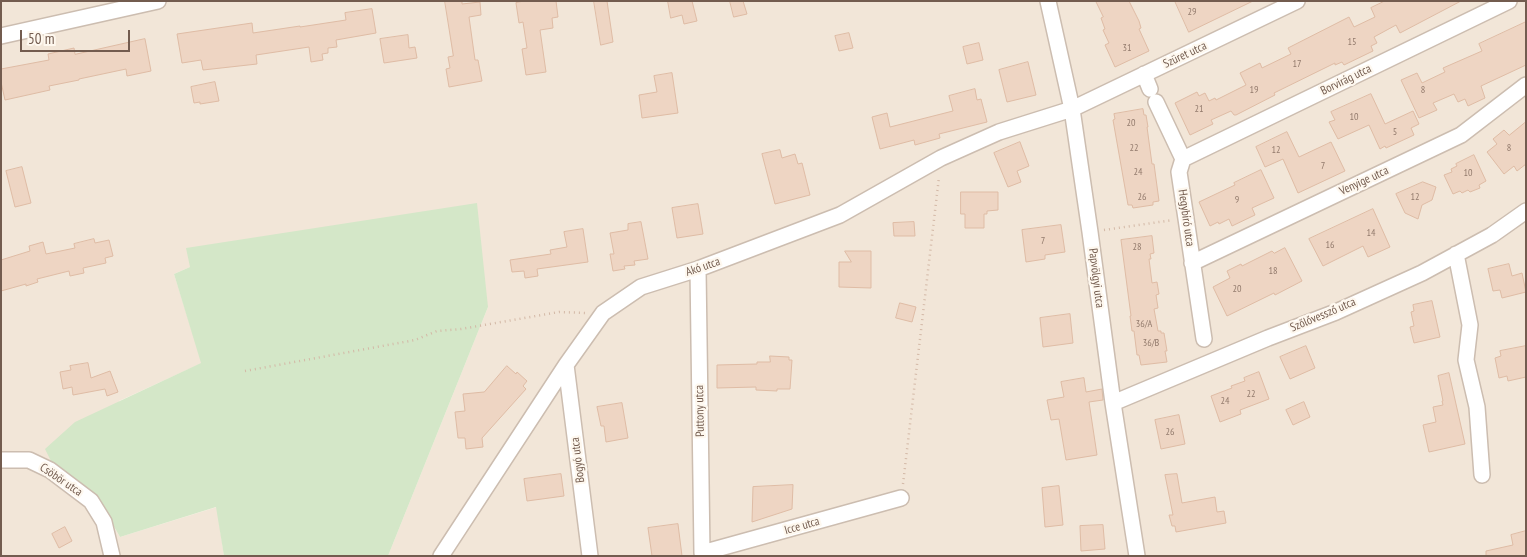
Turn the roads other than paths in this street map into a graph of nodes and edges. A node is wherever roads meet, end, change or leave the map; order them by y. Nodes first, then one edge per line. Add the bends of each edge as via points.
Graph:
1 (158, 1) edge
2 (1048, 1) edge
3 (1297, 1) edge
4 (1509, 1) edge
5 (1, 36) edge
6 (1144, 74) junction
7 (1526, 85) edge
8 (1072, 109) junction
9 (1184, 160) junction
10 (1526, 211) edge
11 (1456, 254) junction
12 (1192, 262) junction
13 (698, 269) junction
14 (1204, 339) dead end
15 (566, 365) junction
16 (1113, 403) junction
17 (1, 460) edge
18 (1482, 475) dead end
19 (901, 498) road end
20 (702, 553) joint
21 (112, 556) edge
22 (441, 556) edge
23 (590, 556) edge
24 (1137, 556) edge

1 - 5 street
2 - 8 street, Papvölgyi utca
3 - 6 street, Szüret utca
4 - 9 street, Borvirág utca
6 - 8 street, Szüret utca
6 - 9 street
7 - 12 street, Venyige utca via 1461,135
8 - 13 street, Akó utca via 999,132 941,158 840,214
8 - 16 street, Papvölgyi utca
9 - 12 street, Hegybíró utca via 1179,172
10 - 11 street, Szőlővessző utca via 1492,235
11 - 16 street, Szőlővessző utca via 1336,312
11 - 18 street via 1470,325 1466,360 1477,407
12 - 14 street, Hegybíró utca
13 - 15 street, Akó utca via 642,287 603,314
13 - 20 street, Puttony utca
15 - 22 street, Akó utca
15 - 23 street, Bogyó utca
16 - 24 street, Papvölgyi utca
17 - 21 street, Csöbör utca via 29,460 50,470 91,501 104,522
19 - 20 street, Icce utca

